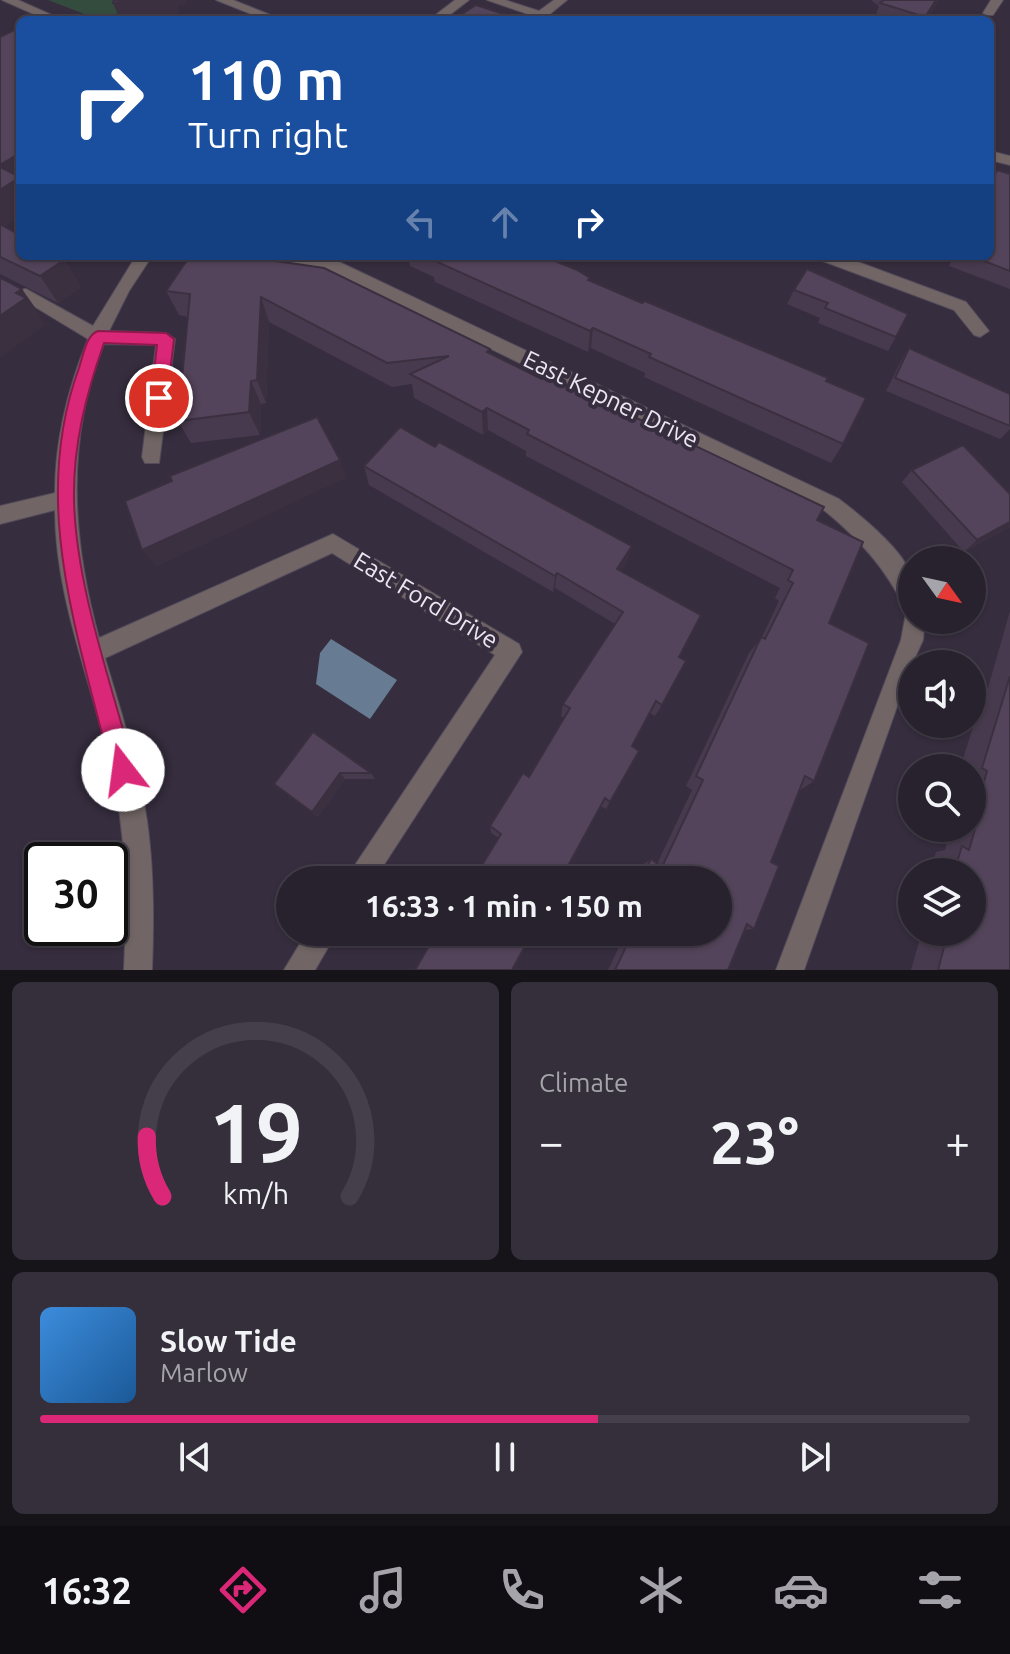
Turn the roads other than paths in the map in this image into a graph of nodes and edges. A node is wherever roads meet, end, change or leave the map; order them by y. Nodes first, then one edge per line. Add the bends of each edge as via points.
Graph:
1 (8, 0) edge
2 (222, 0) edge
3 (463, 0) edge
4 (493, 0) edge
5 (561, 0) edge
6 (997, 0) edge
7 (989, 13) dead end
8 (541, 15) junction
9 (47, 16) edge
10 (266, 16) edge
11 (441, 16) edge
12 (544, 16) edge
13 (141, 260) edge
14 (300, 260) edge
15 (837, 260) edge
16 (879, 260) edge
17 (872, 273) junction
18 (0, 281) edge
19 (980, 331) dead end
20 (98, 337) junction
21 (152, 457) dead end
22 (65, 499) junction
23 (0, 515) edge
24 (898, 571) edge
25 (913, 634) edge
26 (92, 653) junction
27 (367, 866) edge
28 (314, 946) edge
29 (138, 970) edge
30 (298, 970) edge
31 (790, 970) edge

1 - 9 street
2 - 10 street
3 - 11 street
4 - 8 street
5 - 8 street
6 - 7 street
8 - 12 street
13 - 20 street
14 - 24 street, East Kepner Drive via 329,264 832,505 855,522
15 - 17 street
16 - 17 street
17 - 19 street via 960,306
18 - 20 street via 15,296
20 - 21 street via 166,339
20 - 22 street via 79,391
22 - 23 street
22 - 26 street via 70,558
25 - 31 street
26 - 27 street, East Ford Drive via 333,543 511,652
26 - 29 street via 132,814 140,896
28 - 30 street

